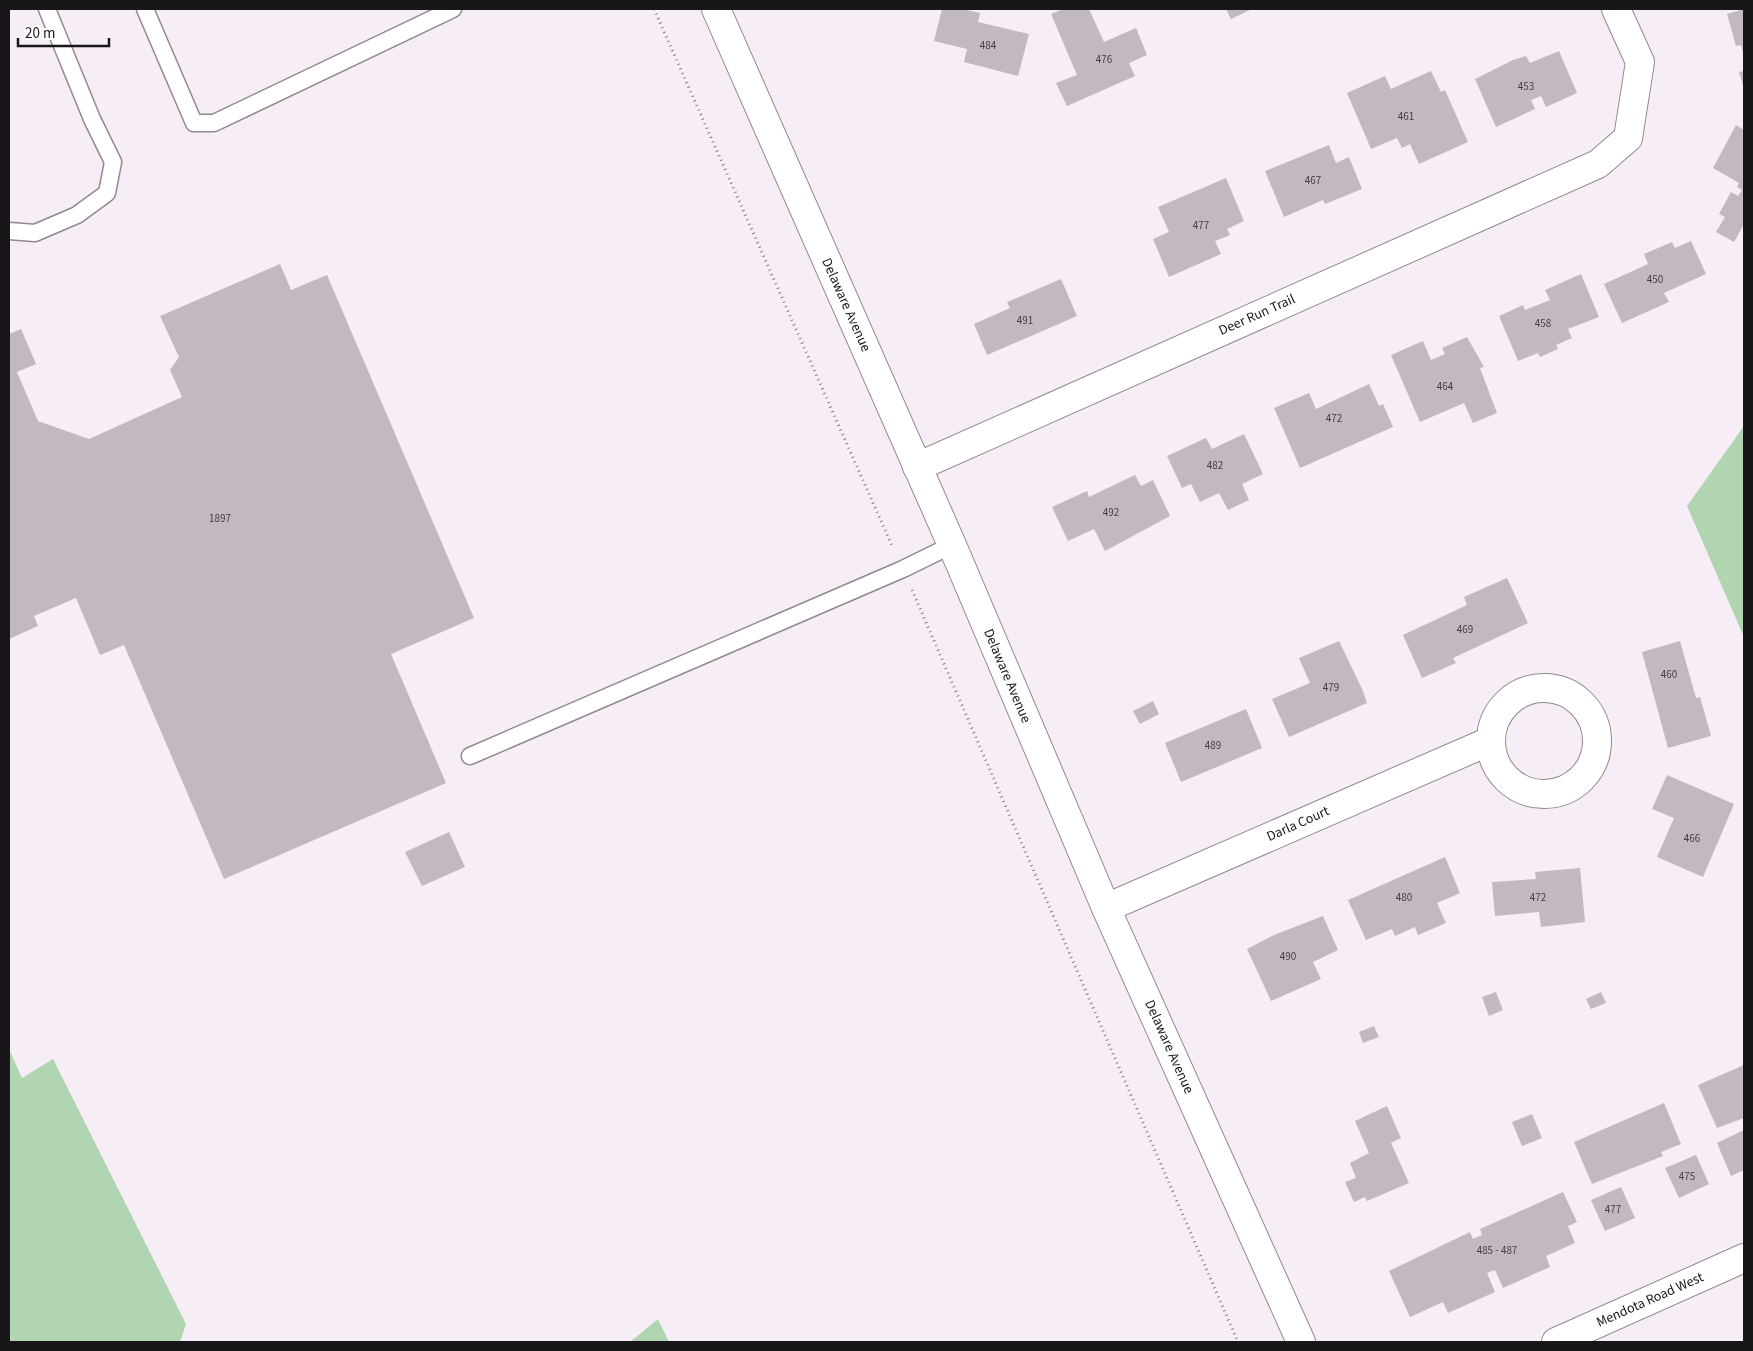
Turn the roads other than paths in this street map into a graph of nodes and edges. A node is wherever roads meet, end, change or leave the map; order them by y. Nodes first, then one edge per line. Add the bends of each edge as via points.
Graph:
1 (47, 9) edge
2 (146, 9) edge
3 (454, 9) edge
4 (716, 9) edge
5 (1616, 9) edge
6 (9, 231) edge
7 (918, 467) junction
8 (952, 545) junction
9 (1490, 741) dead end
10 (470, 756) dead end
11 (1106, 908) junction
12 (1744, 1258) edge
13 (1301, 1342) edge
14 (1556, 1342) edge

1 - 6 lane via 113,162 107,192 77,215 35,233
2 - 3 lane via 194,123 214,122
4 - 7 street, Delaware Avenue
5 - 7 street, Deer Run Trail via 1640,62 1628,138 1598,164
7 - 8 street, Delaware Avenue
8 - 10 lane
8 - 11 street, Delaware Avenue
9 - 11 street, Darla Court
11 - 13 street, Delaware Avenue
12 - 14 street, Mendota Road West

